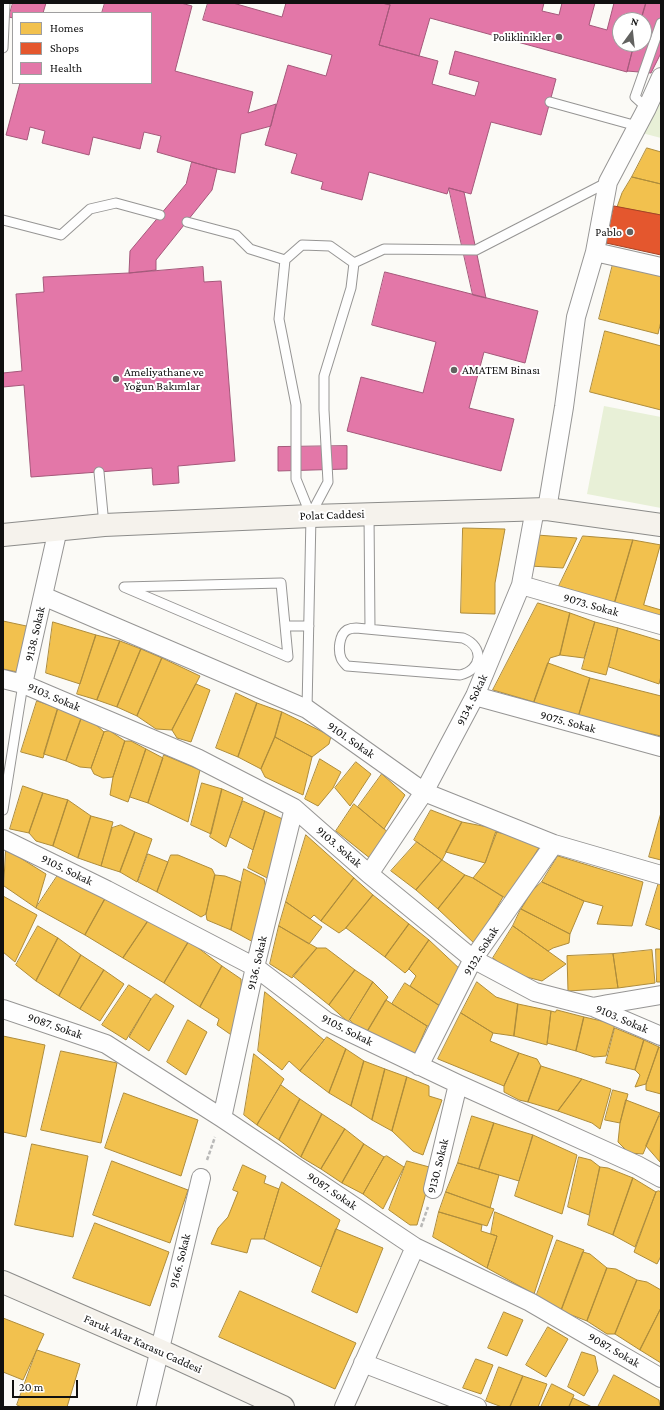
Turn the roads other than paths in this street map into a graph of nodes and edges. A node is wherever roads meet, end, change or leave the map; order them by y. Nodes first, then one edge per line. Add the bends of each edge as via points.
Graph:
1 (6, 3) edge
2 (661, 23) edge
3 (3, 48) edge
4 (661, 78) edge
5 (550, 102) dead end
6 (647, 108) junction
7 (637, 126) junction
8 (608, 182) junction
9 (160, 215) dead end
10 (3, 220) edge
11 (186, 222) dead end
12 (595, 252) junction
13 (284, 260) junction
14 (354, 263) junction
15 (661, 267) edge
16 (99, 472) dead end
17 (541, 509) junction
18 (369, 514) junction
19 (311, 516) junction
20 (104, 525) junction
21 (661, 525) edge
22 (58, 529) junction
23 (3, 535) edge
24 (521, 585) junction
25 (43, 596) junction
26 (661, 625) edge
27 (285, 626) junction
28 (309, 626) junction
29 (370, 629) junction
30 (3, 679) edge
31 (24, 684) junction
32 (475, 696) junction
33 (307, 709) junction
34 (661, 747) edge
35 (424, 792) junction
36 (294, 808) junction
37 (3, 810) edge
38 (3, 839) edge
39 (554, 844) junction
40 (370, 874) junction
41 (661, 875) edge
42 (473, 960) junction
43 (255, 967) junction
44 (661, 995) edge
45 (593, 1007) junction
46 (3, 1009) edge
47 (661, 1036) edge
48 (419, 1066) junction
49 (458, 1084) junction
50 (222, 1118) junction
51 (201, 1178) road end
52 (661, 1178) edge
53 (433, 1189) road end
54 (415, 1247) junction
55 (3, 1282) edge
56 (159, 1350) junction
57 (363, 1363) junction
58 (661, 1378) edge
59 (146, 1407) edge
60 (283, 1407) edge
61 (344, 1407) edge
62 (478, 1407) edge

1 - 3 lane
2 - 6 lane via 635,97
4 - 6 street, 9134. Sokak
5 - 7 lane
6 - 7 street, 9134. Sokak
7 - 8 street, 9134. Sokak
8 - 12 street, 9134. Sokak
8 - 14 lane via 476,250 384,249
9 - 10 lane via 116,203 109,204 90,209 61,235
11 - 13 lane via 236,235 250,248
12 - 15 street
12 - 17 street, 9134. Sokak via 576,317 564,407
13 - 14 lane via 302,245 330,246
13 - 19 lane via 279,319 296,405 296,479
14 - 19 lane via 351,288 324,376 328,482
16 - 20 lane
17 - 18 main road, Polat Caddesi
17 - 21 main road, Polat Caddesi
17 - 24 street, 9134. Sokak
18 - 19 main road, Polat Caddesi
18 - 29 lane
19 - 20 main road, Polat Caddesi
19 - 28 lane
20 - 22 main road, Polat Caddesi
22 - 23 main road, Polat Caddesi
22 - 25 street, 9138. Sokak
24 - 26 street, 9073. Sokak
24 - 32 street, 9134. Sokak
25 - 31 street, 9138. Sokak
25 - 33 street, 9101. Sokak
27 - 27 lane via 281,583 124,587 288,657
27 - 28 lane
28 - 33 lane
29 - 29 lane via 470,640 478,657 477,663 467,674 460,675 347,666 339,651 342,635 350,629
30 - 31 street, 9103. Sokak
31 - 36 street, 9103. Sokak via 197,758
31 - 37 lane, 9138. Sokak
32 - 34 street, 9075. Sokak
32 - 35 street, 9134. Sokak
33 - 35 street, 9101. Sokak
35 - 39 street, 9101. Sokak
35 - 40 street, 9134. Sokak
36 - 40 street, 9103. Sokak
36 - 43 street, 9136. Sokak
38 - 43 street, 9105. Sokak
39 - 41 street, 9101. Sokak
39 - 42 street, 9132. Sokak
40 - 42 street, 9103. Sokak
42 - 45 street, 9103. Sokak via 535,992
42 - 48 street, 9132. Sokak
43 - 48 street, 9105. Sokak via 326,1021
43 - 50 street, 9136. Sokak
44 - 45 street
45 - 47 street, 9103. Sokak
46 - 50 street, 9087. Sokak via 106,1044
48 - 49 street, 9105. Sokak
49 - 52 street, 9105. Sokak
49 - 53 street, 9130. Sokak
50 - 54 street, 9087. Sokak
51 - 56 street, 9166. Sokak
54 - 57 street
54 - 58 street, 9087. Sokak via 530,1302
55 - 56 main road, Faruk Akar Karasu Caddesi
56 - 59 street, 9166. Sokak
56 - 60 main road, Faruk Akar Karasu Caddesi
57 - 61 street
57 - 62 street

